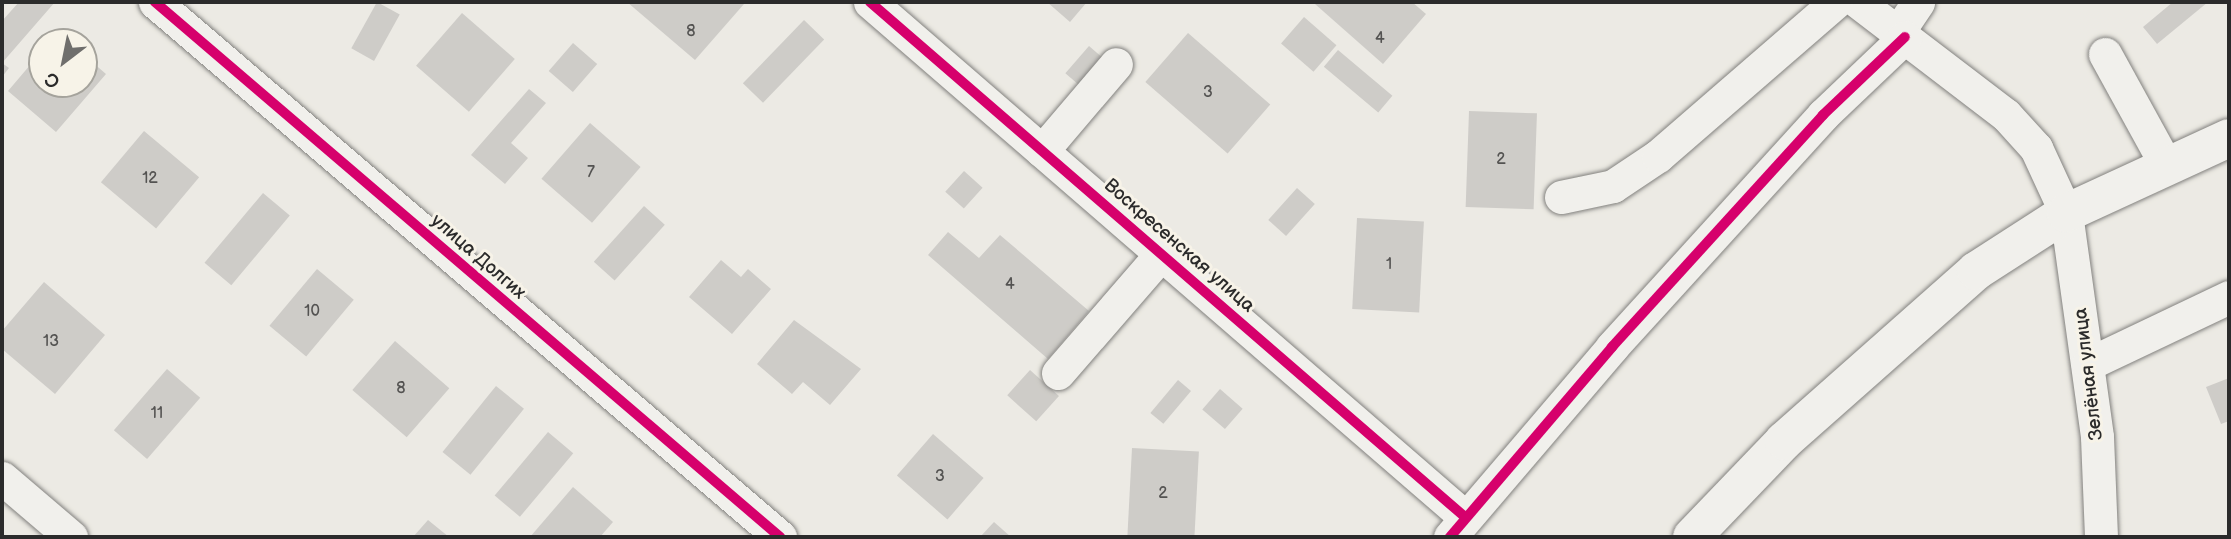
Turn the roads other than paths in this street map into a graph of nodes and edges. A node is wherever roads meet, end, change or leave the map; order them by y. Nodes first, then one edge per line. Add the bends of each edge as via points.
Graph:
1 (155, 2) edge
2 (870, 2) edge
3 (1836, 2) edge
4 (1858, 2) edge
5 (1918, 2) edge
6 (1902, 34) junction
7 (2105, 54) dead end
8 (1116, 64) dead end
9 (2229, 138) edge
10 (1042, 151) junction
11 (2167, 167) junction
12 (1561, 197) dead end
13 (2066, 213) junction
14 (1161, 254) junction
15 (2229, 297) edge
16 (2088, 364) junction
17 (1058, 373) dead end
18 (2, 478) edge
19 (1457, 527) edge
20 (71, 537) edge
21 (780, 537) edge
22 (1692, 537) edge
23 (2101, 537) edge

1 - 21 street, улица Долгих
2 - 10 street, Воскресенская улица
3 - 12 street via 1658,156 1613,186
4 - 6 street, Зелёная улица
5 - 6 street
6 - 13 street, Зелёная улица via 2013,123 2036,148
6 - 19 street via 1823,115
7 - 11 street
8 - 10 street
9 - 11 main road
10 - 14 street, Воскресенская улица
11 - 13 main road
13 - 16 street, Зелёная улица
13 - 22 main road via 1976,271 1784,441
14 - 17 street
14 - 19 street, Воскресенская улица
15 - 16 street
16 - 23 street, Зелёная улица
18 - 20 street

